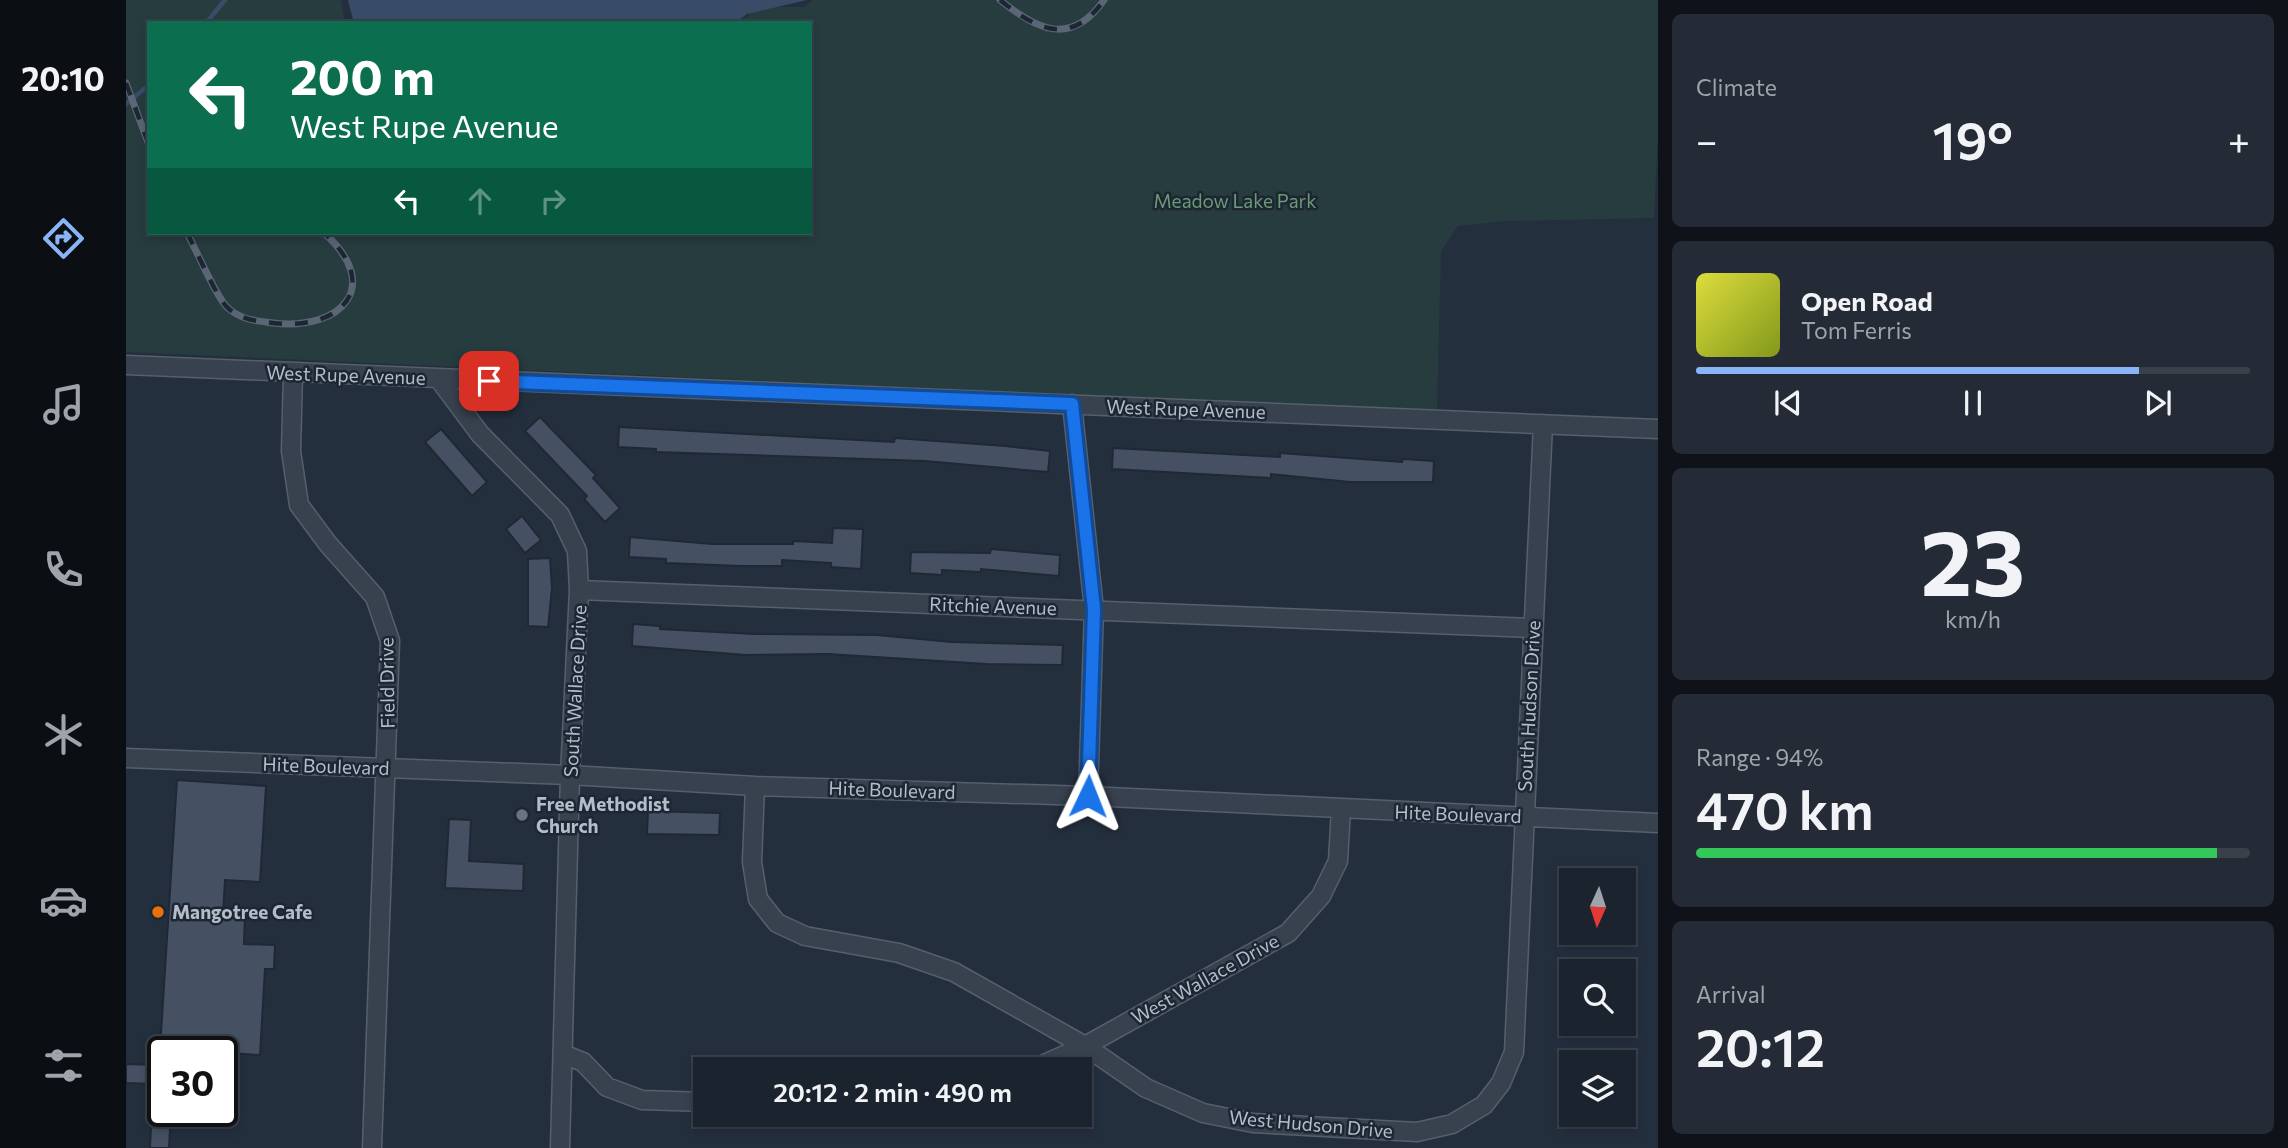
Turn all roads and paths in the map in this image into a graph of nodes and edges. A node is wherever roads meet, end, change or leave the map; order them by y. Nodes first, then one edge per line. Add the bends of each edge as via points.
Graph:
1 (126, 365) edge
2 (293, 373) junction
3 (439, 379) junction
4 (1072, 404) junction
5 (1543, 424) junction
6 (1658, 429) edge
7 (579, 590) junction
8 (1094, 609) junction
9 (1533, 628) junction
10 (126, 758) edge
11 (387, 769) junction
12 (570, 775) junction
13 (755, 786) junction
14 (1088, 796) junction
15 (1340, 809) junction
16 (1524, 816) junction
17 (1658, 823) edge
18 (1085, 1045) junction
19 (564, 1054) junction
20 (1059, 1057) edge
21 (693, 1102) edge
22 (1484, 1105) joint
23 (372, 1148) edge
24 (560, 1148) edge

1 - 2 street, West Rupe Avenue
2 - 3 street, West Rupe Avenue
2 - 11 street, Field Drive via 291,451 299,505 376,597 390,641
3 - 4 street, West Rupe Avenue
3 - 7 street, South Wallace Drive via 480,434 559,515 578,551
4 - 5 street, West Rupe Avenue
4 - 8 street
5 - 6 street, West Rupe Avenue
5 - 9 street, South Hudson Drive
7 - 8 street, Ritchie Avenue
7 - 12 street, South Wallace Drive
8 - 9 street, Ritchie Avenue
8 - 14 street
9 - 16 street, South Hudson Drive
10 - 11 street, Hite Boulevard
11 - 12 street, Hite Boulevard
11 - 23 street, Field Drive
12 - 13 street, Hite Boulevard
12 - 19 street, South Wallace Drive
13 - 14 street, Hite Boulevard
13 - 18 street, West Hudson Drive via 752,862 758,899 777,923 805,936 899,953 954,972
14 - 15 street, Hite Boulevard
15 - 16 street, Hite Boulevard
15 - 18 street, West Wallace Drive via 1338,861 1321,896 1288,933
16 - 17 street, Hite Boulevard
16 - 22 street, South Hudson Drive via 1514,1052
18 - 20 street, West Wallace Drive
18 - 22 street, West Hudson Drive via 1146,1088 1203,1113 1253,1123 1417,1132 1452,1124
19 - 21 street via 583,1062 607,1087 642,1100
19 - 24 street, South Wallace Drive

